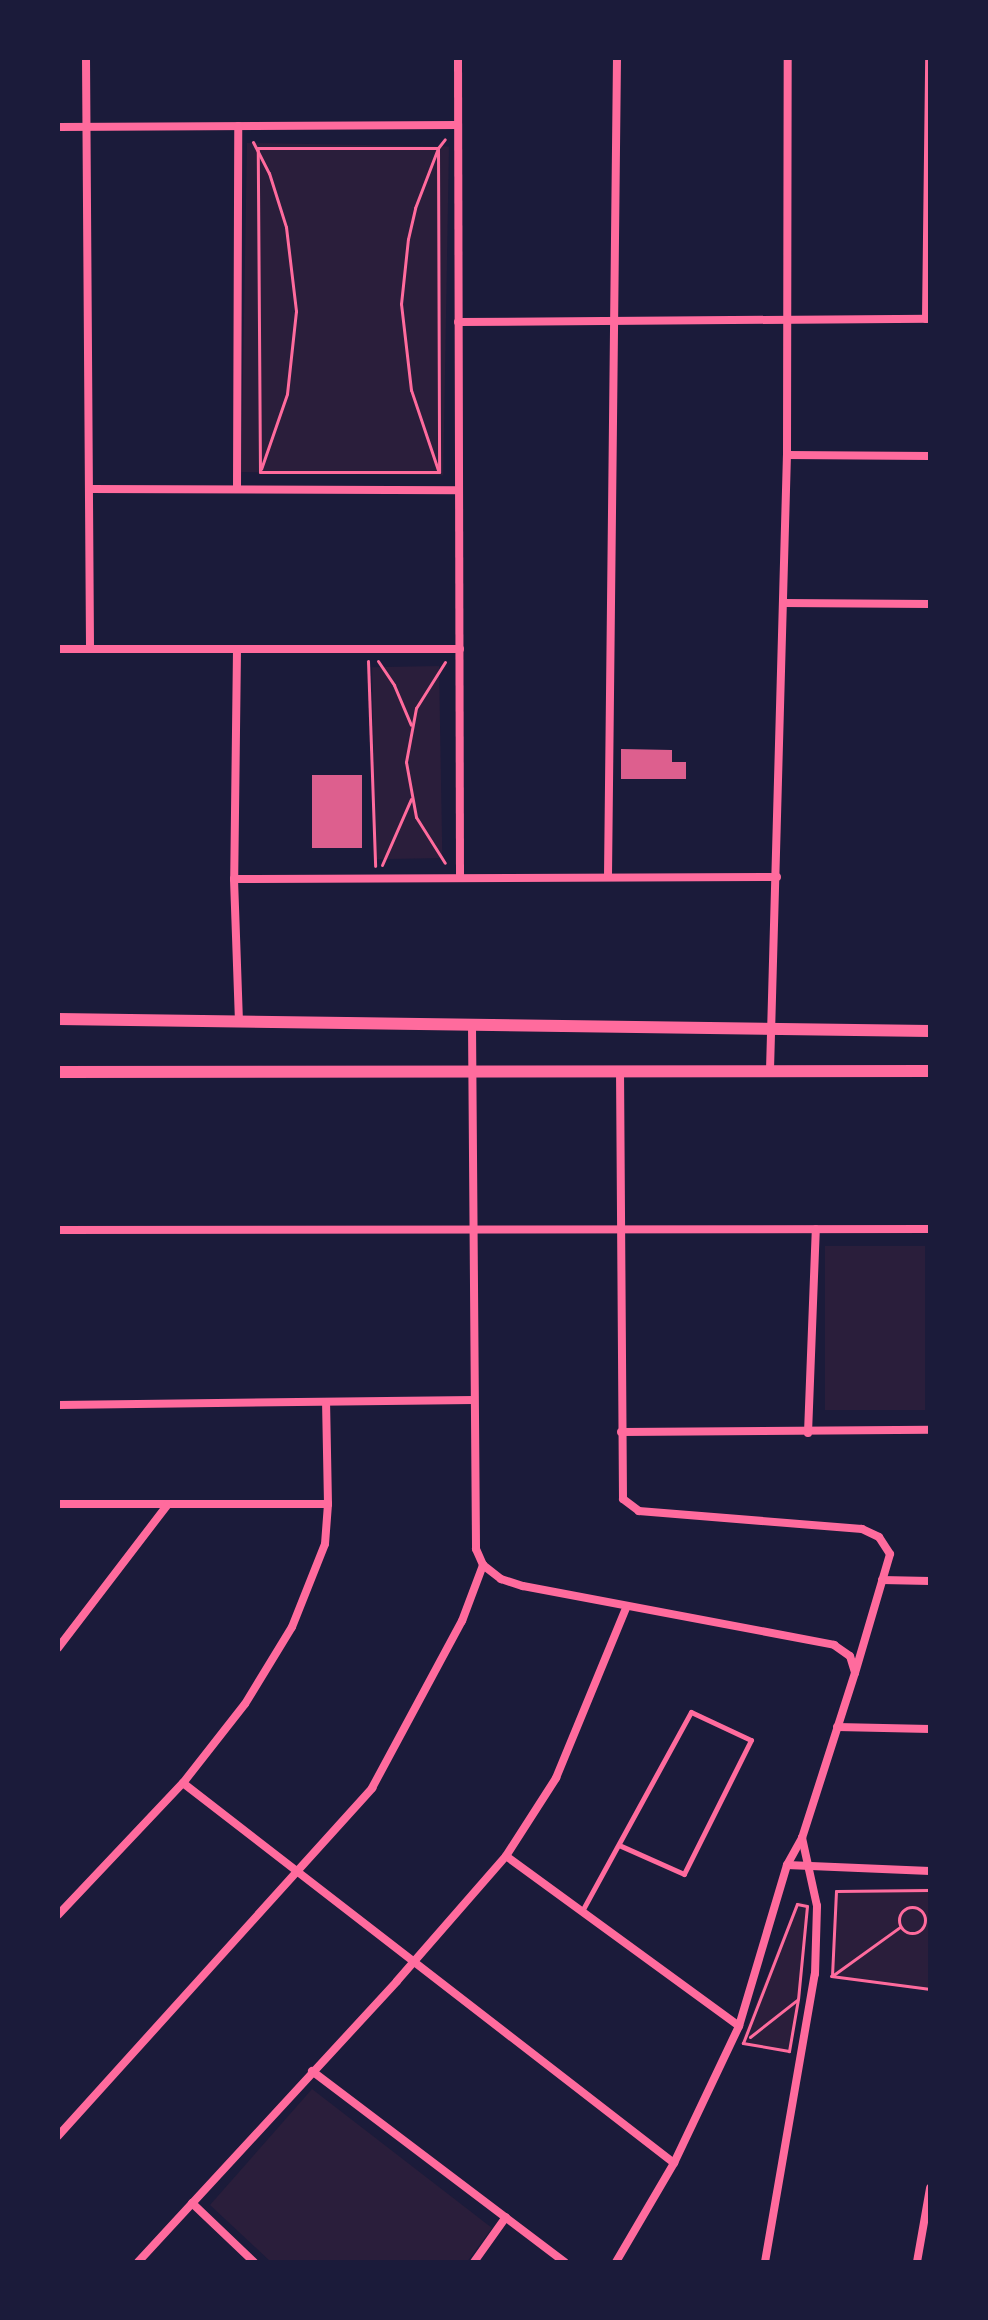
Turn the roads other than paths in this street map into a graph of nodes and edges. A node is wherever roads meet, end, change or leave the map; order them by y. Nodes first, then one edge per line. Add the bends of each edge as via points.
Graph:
1 (86, 58) edge
2 (458, 58) edge
3 (617, 58) edge
4 (788, 58) edge
5 (929, 58) edge
6 (458, 125) junction
7 (238, 126) junction
8 (58, 127) edge
9 (87, 127) junction
10 (928, 319) edge
11 (787, 320) junction
12 (612, 321) junction
13 (458, 322) junction
14 (787, 455) junction
15 (930, 456) edge
16 (89, 489) junction
17 (237, 489) junction
18 (459, 490) junction
19 (783, 603) junction
20 (930, 604) edge
21 (58, 649) edge
22 (90, 649) junction
23 (237, 649) junction
24 (460, 649) junction
25 (608, 876) junction
26 (460, 877) junction
27 (777, 877) junction
28 (234, 879) junction
29 (58, 1019) edge
30 (239, 1022) junction
31 (472, 1025) junction
32 (772, 1029) junction
33 (930, 1031) edge
34 (770, 1070) junction
35 (620, 1071) junction
36 (930, 1071) edge
37 (58, 1072) edge
38 (472, 1072) junction
39 (472, 1229) junction
40 (622, 1229) junction
41 (816, 1229) junction
42 (930, 1229) edge
43 (58, 1230) edge
44 (474, 1400) junction
45 (326, 1402) junction
46 (58, 1405) edge
47 (930, 1430) edge
48 (621, 1432) junction
49 (808, 1433) junction
50 (58, 1504) edge
51 (168, 1504) junction
52 (328, 1504) junction
53 (483, 1565) junction
54 (882, 1580) junction
55 (930, 1581) edge
56 (627, 1606) junction
57 (58, 1648) edge
58 (855, 1673) junction
59 (837, 1727) junction
60 (930, 1729) edge
61 (183, 1783) junction
62 (802, 1838) junction
63 (619, 1845) junction
64 (506, 1856) junction
65 (787, 1865) junction
66 (809, 1866) junction
67 (930, 1871) edge
68 (298, 1873) junction
69 (582, 1911) junction
70 (58, 1915) edge
71 (413, 1961) junction
72 (739, 2026) junction
73 (312, 2071) junction
74 (58, 2136) edge
75 (674, 2163) junction
76 (930, 2188) edge
77 (192, 2203) junction
78 (506, 2217) junction
79 (138, 2262) edge
80 (254, 2262) edge
81 (474, 2262) edge
82 (565, 2262) edge
83 (616, 2262) edge
84 (765, 2262) edge
85 (917, 2262) edge

1 - 9 street
2 - 6 street
3 - 12 street
4 - 11 street
5 - 10 street
6 - 7 street
6 - 13 street
7 - 9 street
7 - 17 street
8 - 9 street
9 - 16 street
10 - 11 street
11 - 12 street
11 - 14 street
12 - 13 street
12 - 25 street
13 - 18 street
14 - 15 street
14 - 19 street
16 - 17 street
16 - 22 street
17 - 18 street
18 - 24 street
19 - 20 street
19 - 27 street
21 - 22 street
22 - 23 street
23 - 24 street
23 - 28 street
24 - 26 street
25 - 26 street
25 - 27 street
26 - 28 street
27 - 32 street
28 - 30 street
29 - 30 street
30 - 31 street
31 - 32 street
31 - 38 street
32 - 33 street
32 - 34 street
34 - 35 street
34 - 36 street
35 - 38 street
35 - 40 street
37 - 38 street
38 - 39 street
39 - 40 street
39 - 43 street
39 - 44 street
40 - 41 street
40 - 48 street
41 - 42 street
41 - 49 street
44 - 45 street
44 - 53 street via 476,1549
45 - 46 street
45 - 52 street
47 - 49 street
48 - 49 street
48 - 54 street via 623,1499 632,1509 862,1529 879,1537 890,1554
50 - 51 street
51 - 52 street
51 - 57 street
52 - 61 street via 325,1544 292,1627 245,1704
53 - 56 street via 501,1579 523,1586
53 - 68 street via 462,1621 372,1788
54 - 55 street
54 - 58 street
56 - 58 street via 834,1645 850,1656
56 - 64 street via 556,1778
58 - 59 street
59 - 60 street
59 - 62 street
61 - 68 street
61 - 70 street
62 - 65 street
62 - 66 street
63 - 63 lane via 691,1712 751,1740 684,1874
63 - 69 lane
64 - 69 street
64 - 71 street
65 - 66 street
65 - 72 street
66 - 67 street
66 - 84 street via 817,1906 815,1974
68 - 71 street
68 - 74 street
69 - 72 street
71 - 73 street
71 - 75 street
72 - 75 street
73 - 77 street
73 - 78 street
75 - 83 street
76 - 85 street
77 - 79 street
77 - 80 street
78 - 81 street
78 - 82 street

